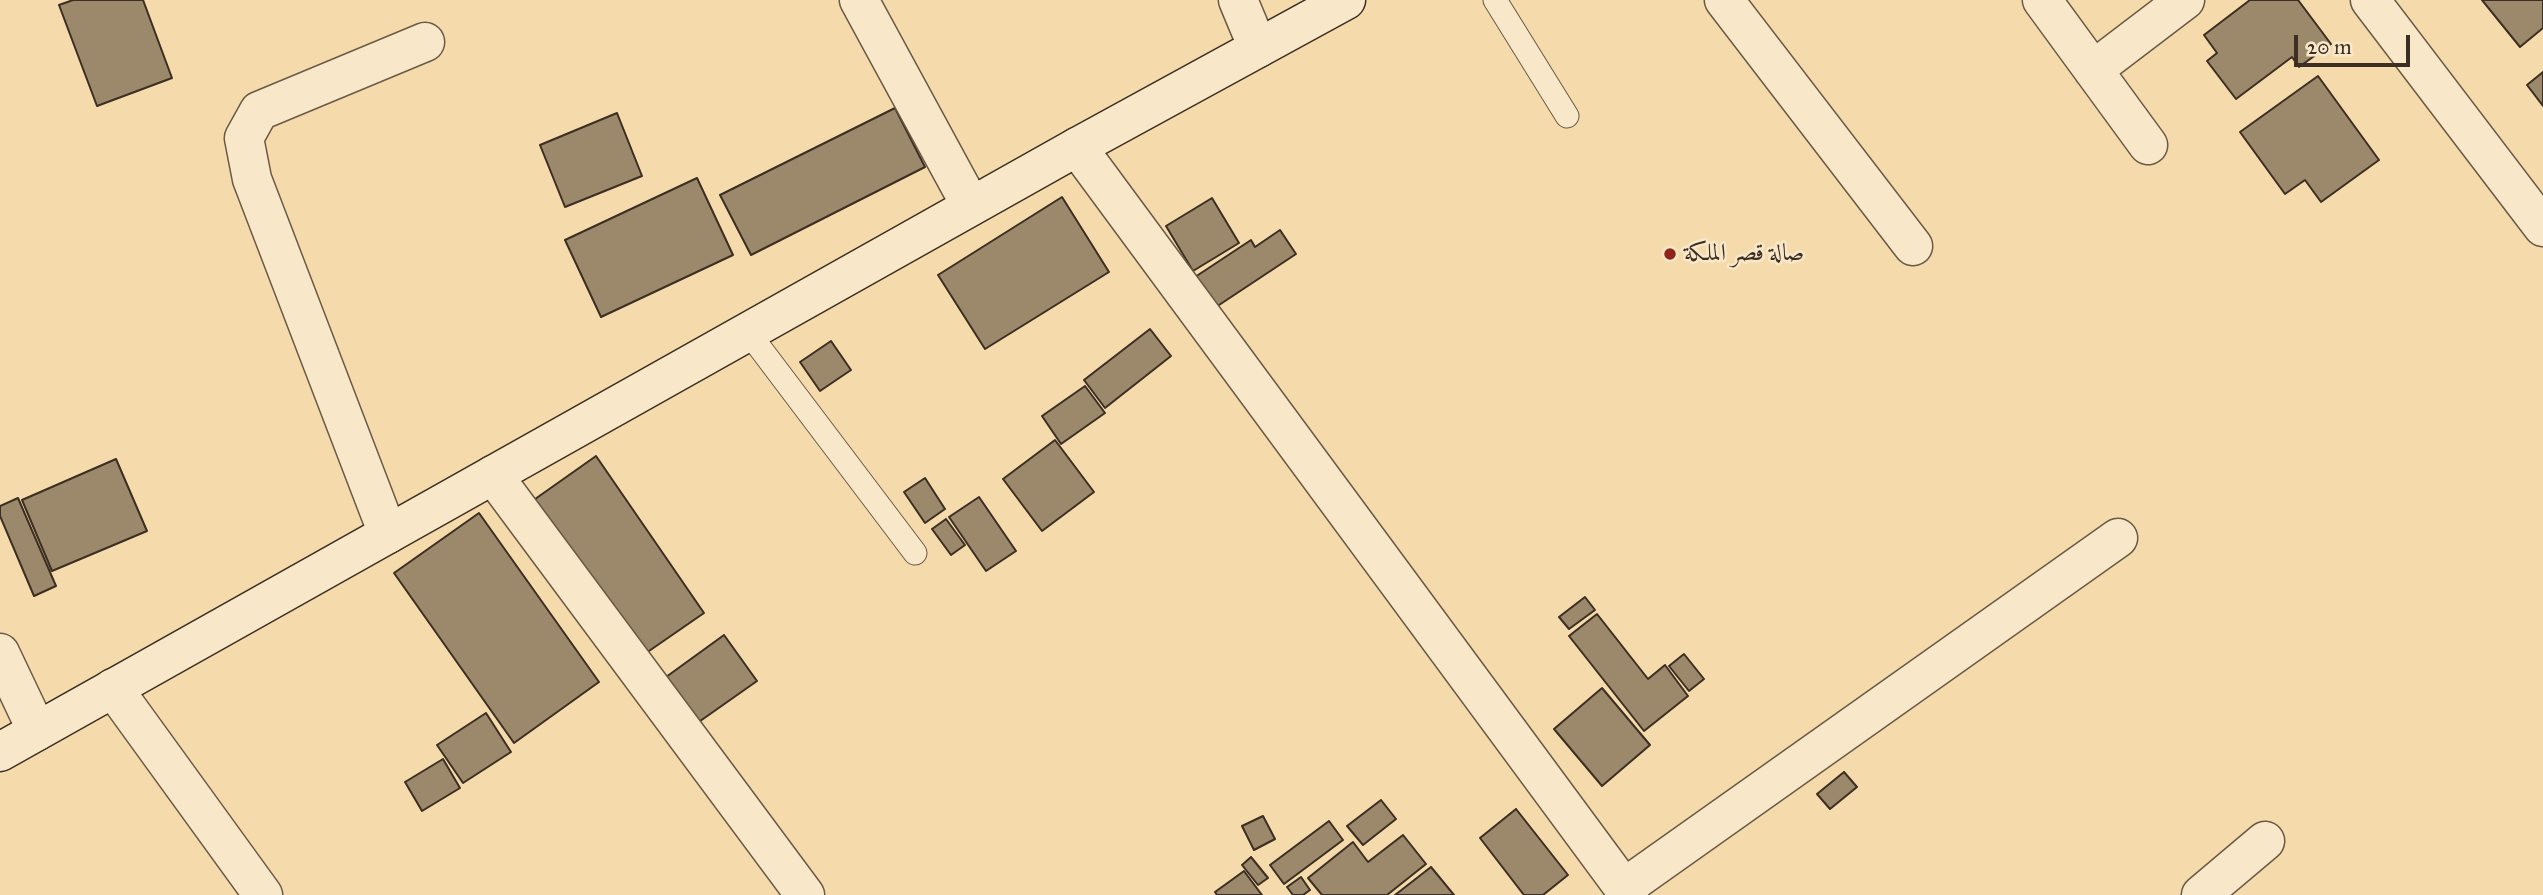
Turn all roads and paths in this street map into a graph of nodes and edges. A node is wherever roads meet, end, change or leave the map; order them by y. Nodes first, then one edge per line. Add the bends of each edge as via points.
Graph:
1 (859, 0) edge
2 (1238, 0) edge
3 (1346, 0) edge
4 (1495, 0) edge
5 (1724, 0) edge
6 (2042, 0) edge
7 (2185, 0) edge
8 (2370, 0) edge
9 (425, 42) dead end
10 (1258, 48) junction
11 (2093, 70) junction
12 (1567, 116) dead end
13 (2148, 145) dead end
14 (1077, 147) junction
15 (971, 206) junction
16 (2542, 224) edge
17 (1913, 246) dead end
18 (748, 332) junction
19 (493, 475) junction
20 (387, 534) junction
21 (2118, 538) dead end
22 (915, 553) dead end
23 (0, 653) edge
24 (113, 688) junction
25 (37, 731) junction
26 (0, 752) edge
27 (2265, 841) dead end
28 (1626, 892) edge
29 (263, 895) edge
30 (805, 895) edge
31 (2201, 895) edge

1 - 15 street
2 - 10 street
3 - 10 street
4 - 12 lane
5 - 17 street
6 - 11 street
7 - 11 street
8 - 16 street
9 - 20 street via 259,111 244,138 252,179
10 - 14 street
11 - 13 street
14 - 15 street
14 - 28 street
15 - 18 street
18 - 19 street
18 - 22 lane
19 - 20 street
19 - 30 street
20 - 24 street
21 - 28 street
23 - 25 street
24 - 25 street
24 - 29 street
25 - 26 street
27 - 31 street

